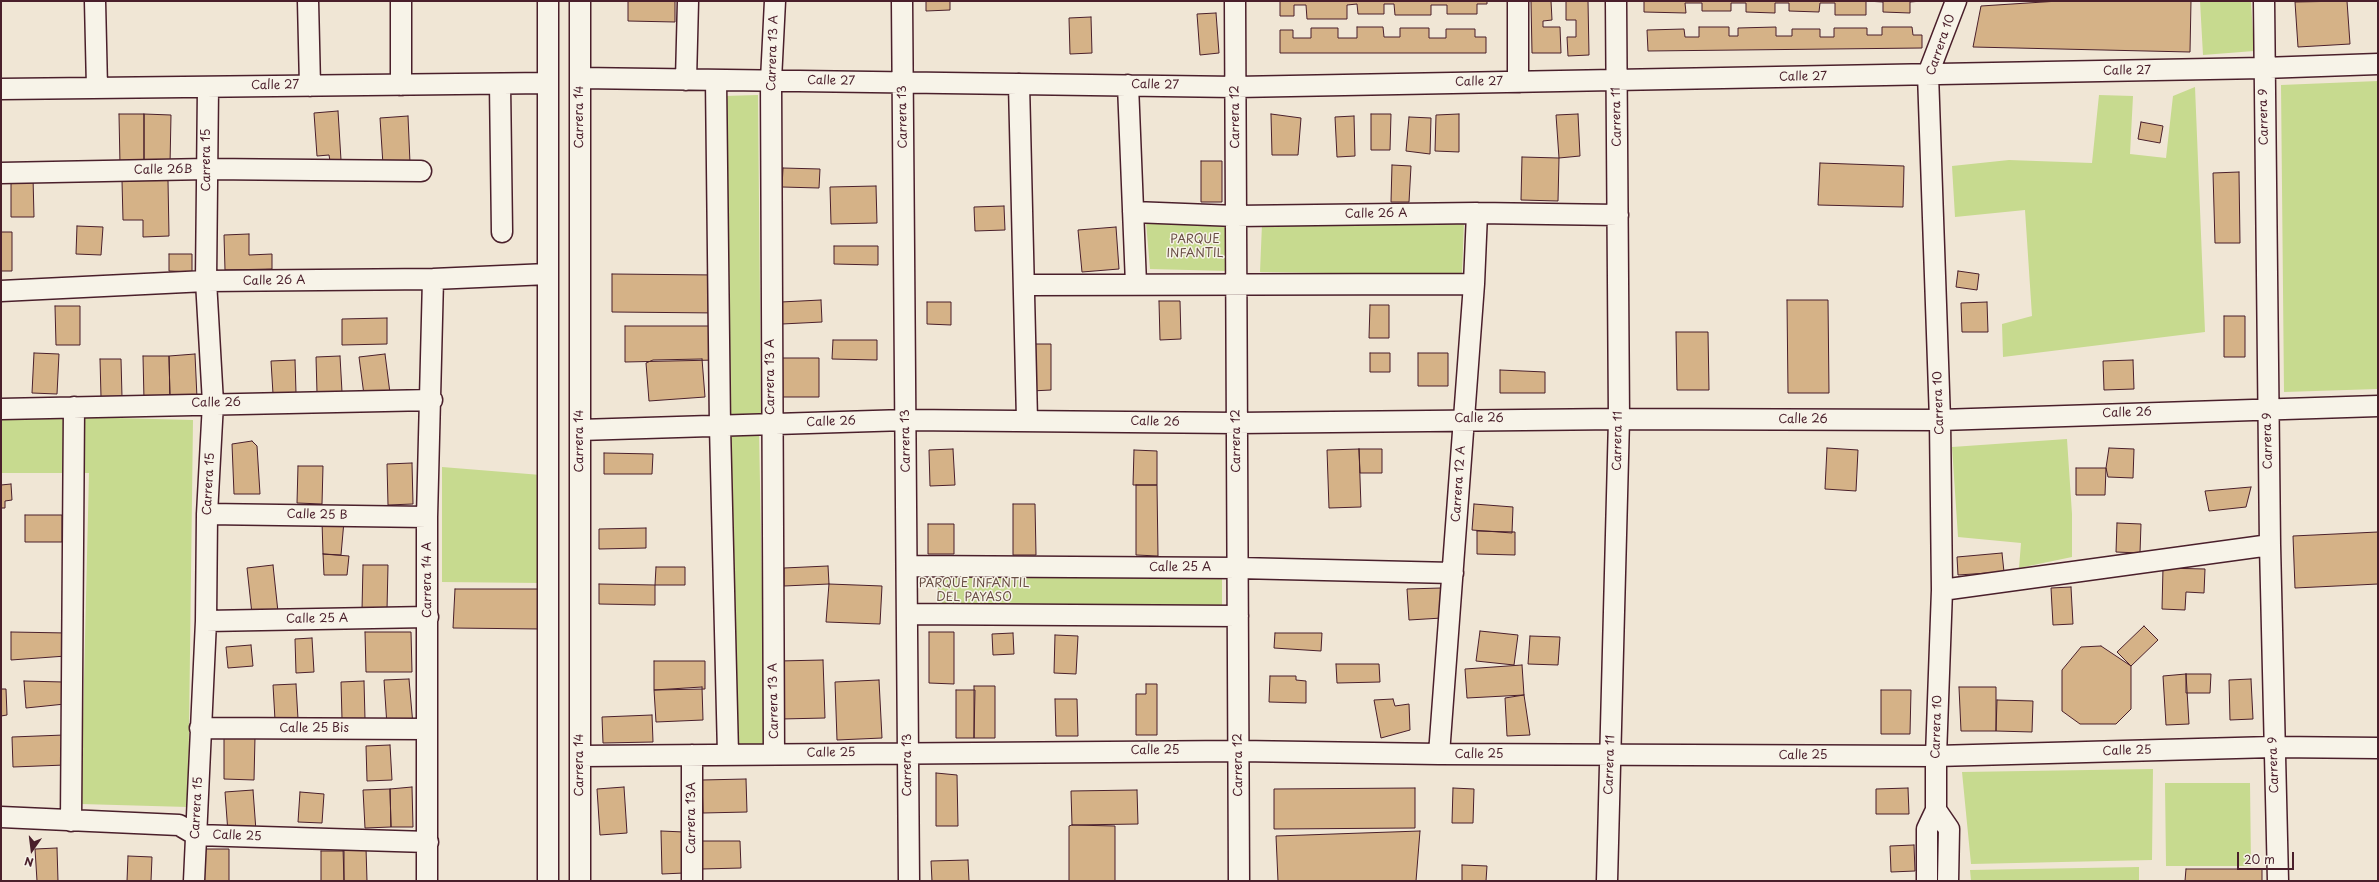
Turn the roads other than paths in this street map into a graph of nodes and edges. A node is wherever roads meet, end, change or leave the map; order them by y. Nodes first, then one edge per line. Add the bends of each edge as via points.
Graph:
1 (95, 1) edge
2 (308, 1) edge
3 (401, 1) edge
4 (548, 1) edge
5 (580, 1) edge
6 (688, 1) edge
7 (775, 1) edge
8 (902, 1) edge
9 (1235, 1) edge
10 (1518, 1) edge
11 (1616, 1) edge
12 (1956, 1) edge
13 (2264, 1) edge
14 (2378, 64) edge
15 (2263, 68) junction
16 (1928, 74) junction
17 (580, 78) junction
18 (686, 80) junction
19 (716, 80) junction
20 (771, 80) junction
21 (1616, 81) junction
22 (902, 82) junction
23 (1518, 82) junction
24 (548, 83) junction
25 (500, 84) junction
26 (1019, 84) junction
27 (401, 85) junction
28 (1128, 85) junction
29 (310, 86) junction
30 (208, 87) junction
31 (1236, 87) junction
32 (97, 88) junction
33 (1, 89) edge
34 (207, 169) junction
35 (421, 171) dead end
36 (1, 173) edge
37 (1133, 212) junction
38 (1477, 213) junction
39 (1618, 215) junction
40 (1236, 216) junction
41 (502, 232) dead end
42 (548, 274) junction
43 (433, 279) junction
44 (206, 281) junction
45 (1136, 284) junction
46 (1237, 284) junction
47 (1474, 284) junction
48 (1025, 285) junction
49 (1, 291) edge
50 (432, 400) junction
51 (213, 403) junction
52 (2378, 406) edge
53 (74, 407) junction
54 (2268, 408) junction
55 (1, 409) edge
56 (1619, 419) junction
57 (906, 420) junction
58 (1027, 420) junction
59 (1464, 420) junction
60 (1940, 420) junction
61 (1237, 423) junction
62 (772, 424) junction
63 (720, 426) junction
64 (580, 430) junction
65 (207, 514) junction
66 (428, 517) junction
67 (2270, 545) junction
68 (907, 566) junction
69 (1238, 568) junction
70 (1453, 573) junction
71 (1942, 590) junction
72 (907, 614) junction
73 (1238, 616) junction
74 (428, 617) junction
75 (206, 621) junction
76 (200, 728) junction
77 (427, 729) junction
78 (2273, 747) junction
79 (2378, 748) edge
80 (1239, 751) junction
81 (908, 752) junction
82 (728, 754) junction
83 (774, 754) junction
84 (1439, 754) junction
85 (692, 755) junction
86 (1611, 755) junction
87 (580, 756) junction
88 (1936, 756) junction
89 (1936, 810) junction
90 (1, 817) edge
91 (71, 821) junction
92 (196, 835) junction
93 (428, 842) junction
94 (194, 881) edge
95 (427, 881) edge
96 (548, 881) edge
97 (580, 881) edge
98 (692, 881) edge
99 (909, 881) edge
100 (1239, 881) edge
101 (1607, 881) edge
102 (1927, 881) edge
103 (1948, 881) edge
104 (2278, 881) edge

1 - 32 street
2 - 29 street
3 - 27 street
4 - 24 street
5 - 17 street, Carrera 14
6 - 18 street
7 - 20 street, Carrera 13 A
8 - 22 street, Carrera 13
9 - 31 street, Carrera 12
10 - 23 street
11 - 21 street, Carrera 11
12 - 16 street, Carrera 10
13 - 15 street, Carrera 9
14 - 15 street, Calle 27
15 - 16 street, Calle 27
15 - 54 street, Carrera 9
16 - 21 street, Calle 27
16 - 60 street, Carrera 10
17 - 18 street, Calle 27
17 - 64 street, Carrera 14
18 - 19 street, Calle 27
19 - 20 street, Calle 27
19 - 63 street
20 - 22 street, Calle 27
20 - 62 street, Carrera 13 A
21 - 23 street, Calle 27
21 - 39 street, Carrera 11
22 - 26 street, Calle 27
22 - 57 street, Carrera 13
23 - 31 street, Calle 27
24 - 25 street, Calle 27
24 - 42 street
25 - 27 street, Calle 27
25 - 41 street
26 - 28 street, Calle 27
26 - 48 street
27 - 29 street, Calle 27
28 - 31 street, Calle 27
28 - 37 street
29 - 30 street, Calle 27
30 - 32 street, Calle 27
30 - 34 street, Carrera 15
31 - 40 street, Carrera 12
32 - 33 street, Calle 27
34 - 35 street, Calle 26B
34 - 36 street, Calle 26B
34 - 44 street, Carrera 15
37 - 40 street, Calle 26 A
37 - 45 street
38 - 39 street, Calle 26 A
38 - 40 street, Calle 26 A
38 - 47 street, Carrera 12 A
39 - 56 street, Carrera 11
40 - 46 street, Carrera 12
42 - 43 street, Calle 26 A
42 - 96 street
43 - 44 street, Calle 26 A
43 - 50 street, Carrera 14 A
44 - 49 street, Calle 26 A
44 - 51 street, Carrera 15
45 - 46 street
45 - 48 street
46 - 47 street
46 - 61 street, Carrera 12
47 - 59 street, Carrera 12 A
48 - 58 street
50 - 51 street, Calle 26
50 - 66 street, Carrera 14 A
51 - 53 street, Calle 26
51 - 65 street, Carrera 15
52 - 54 street, Calle 26
53 - 55 street, Calle 26
53 - 91 street
54 - 60 street, Calle 26
54 - 67 street, Carrera 9
56 - 59 street, Calle 26
56 - 60 street, Calle 26
56 - 86 street, Carrera 11
57 - 58 street, Calle 26
57 - 62 street, Calle 26
57 - 68 street, Carrera 13
58 - 61 street, Calle 26
59 - 61 street, Calle 26
59 - 70 street, Carrera 12 A
60 - 71 street, Carrera 10
61 - 69 street, Carrera 12
62 - 63 street, Calle 26
62 - 83 street, Carrera 13 A
63 - 64 street, Calle 26
63 - 82 street
64 - 87 street, Carrera 14
65 - 66 street, Calle 25 B
65 - 75 street, Carrera 15
66 - 74 street, Carrera 14 A
67 - 71 street
67 - 78 street, Carrera 9
68 - 69 street, Calle 25 A
68 - 72 street, Carrera 13
69 - 70 street, Calle 25 A
69 - 73 street, Carrera 12
70 - 84 street, Carrera 12 A
71 - 88 street, Carrera 10
72 - 73 street
72 - 81 street, Carrera 13
73 - 80 street, Carrera 12
74 - 75 street, Calle 25 A
74 - 77 street, Carrera 14 A
75 - 76 street, Carrera 15
76 - 77 street, Calle 25 Bis
76 - 92 street, Carrera 15
77 - 93 street, Carrera 14 A
78 - 79 street, Calle 25
78 - 88 street, Calle 25
78 - 104 street, Carrera 9
80 - 81 street, Calle 25
80 - 84 street, Calle 25
80 - 100 street, Carrera 12
81 - 83 street, Calle 25
81 - 99 street, Carrera 13
82 - 83 street, Calle 25
82 - 85 street, Calle 25
84 - 86 street, Calle 25
85 - 87 street, Calle 25
85 - 98 street, Carrera 13A
86 - 88 street, Calle 25
86 - 101 street, Carrera 11
87 - 97 street, Carrera 14
88 - 89 street, Carrera 10
89 - 102 street, Carrera 10 via 1927,829
89 - 103 street via 1949,829
90 - 91 street, Calle 25
91 - 92 street, Calle 25 via 179,825
92 - 93 street, Calle 25
92 - 94 street, Carrera 15
93 - 95 street, Carrera 14 A

